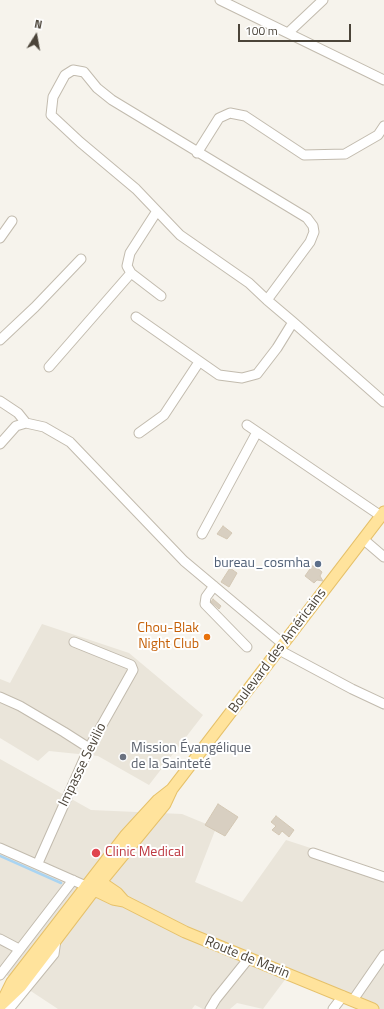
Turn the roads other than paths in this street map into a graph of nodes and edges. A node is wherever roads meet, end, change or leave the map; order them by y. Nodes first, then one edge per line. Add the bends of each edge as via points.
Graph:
1 (220, 0) edge
2 (323, 0) edge
3 (289, 32) junction
4 (384, 80) edge
5 (384, 126) edge
6 (198, 153) junction
7 (157, 211) junction
8 (12, 221) dead end
9 (0, 238) edge
10 (81, 259) dead end
11 (131, 273) junction
12 (161, 296) dead end
13 (267, 300) junction
14 (136, 317) dead end
15 (292, 322) junction
16 (0, 340) edge
17 (199, 362) junction
18 (49, 367) dead end
19 (0, 401) edge
20 (384, 402) edge
21 (26, 423) junction
22 (247, 425) dead end
23 (257, 432) junction
24 (139, 433) dead end
25 (0, 444) edge
26 (383, 514) edge
27 (202, 534) dead end
28 (363, 539) junction
29 (384, 557) edge
30 (214, 586) junction
31 (74, 642) dead end
32 (247, 647) dead end
33 (281, 647) junction
34 (0, 697) edge
35 (384, 704) edge
36 (89, 748) junction
37 (0, 848) edge
38 (313, 853) dead end
39 (38, 863) junction
40 (384, 877) edge
41 (97, 879) junction
42 (73, 880) junction
43 (90, 888) junction
44 (124, 901) junction
45 (0, 939) edge
46 (19, 949) junction
47 (384, 955) edge
48 (249, 958) junction
49 (0, 974) edge
50 (348, 998) junction
51 (3, 1007) edge
52 (210, 1009) edge
53 (333, 1009) edge
54 (372, 1009) edge

1 - 3 street
2 - 3 street
3 - 4 street
5 - 6 street via 378,135 345,154 304,155 245,116 230,113 219,118
6 - 7 street via 112,100 97,88 84,72 73,70 65,75 53,97 51,114 136,189
6 - 13 street via 307,218 313,226 314,232 310,242
7 - 11 street via 130,253 127,266
7 - 13 street via 191,244 248,283
8 - 9 street
10 - 16 street
11 - 12 street
11 - 18 street
13 - 15 street
14 - 17 street
15 - 17 street via 277,348 257,374 231,378 219,375
15 - 20 street
17 - 24 street via 164,415
19 - 21 street via 18,413
21 - 25 street via 16,426
21 - 30 street via 44,427 70,442 179,555
22 - 23 street
23 - 26 street
23 - 27 street
26 - 28 main road, Boulevard des Américains
28 - 29 street
28 - 33 main road, Boulevard des Américains
30 - 32 street via 206,597 205,604
30 - 33 street
31 - 36 street, Impasse Sevilio via 131,665 133,670
33 - 35 street via 352,689
33 - 41 main road, Boulevard des Américains via 172,789 158,800 125,836
34 - 36 street
36 - 39 street, Impasse Sevilio
37 - 39 street
38 - 40 street
39 - 42 street
41 - 43 main road, Boulevard des Américains
41 - 44 main road
42 - 43 street
42 - 46 street
43 - 44 main road via 113,899
43 - 51 main road, Boulevard des Américains via 56,940
43 - 51 main road, Boulevard des Américains via 12,982
44 - 48 main road, Route de Marin via 185,932
45 - 46 street
46 - 49 street
47 - 50 street
48 - 50 main road, Route de Marin
48 - 52 street
50 - 53 street
50 - 54 main road, Route de Marin

